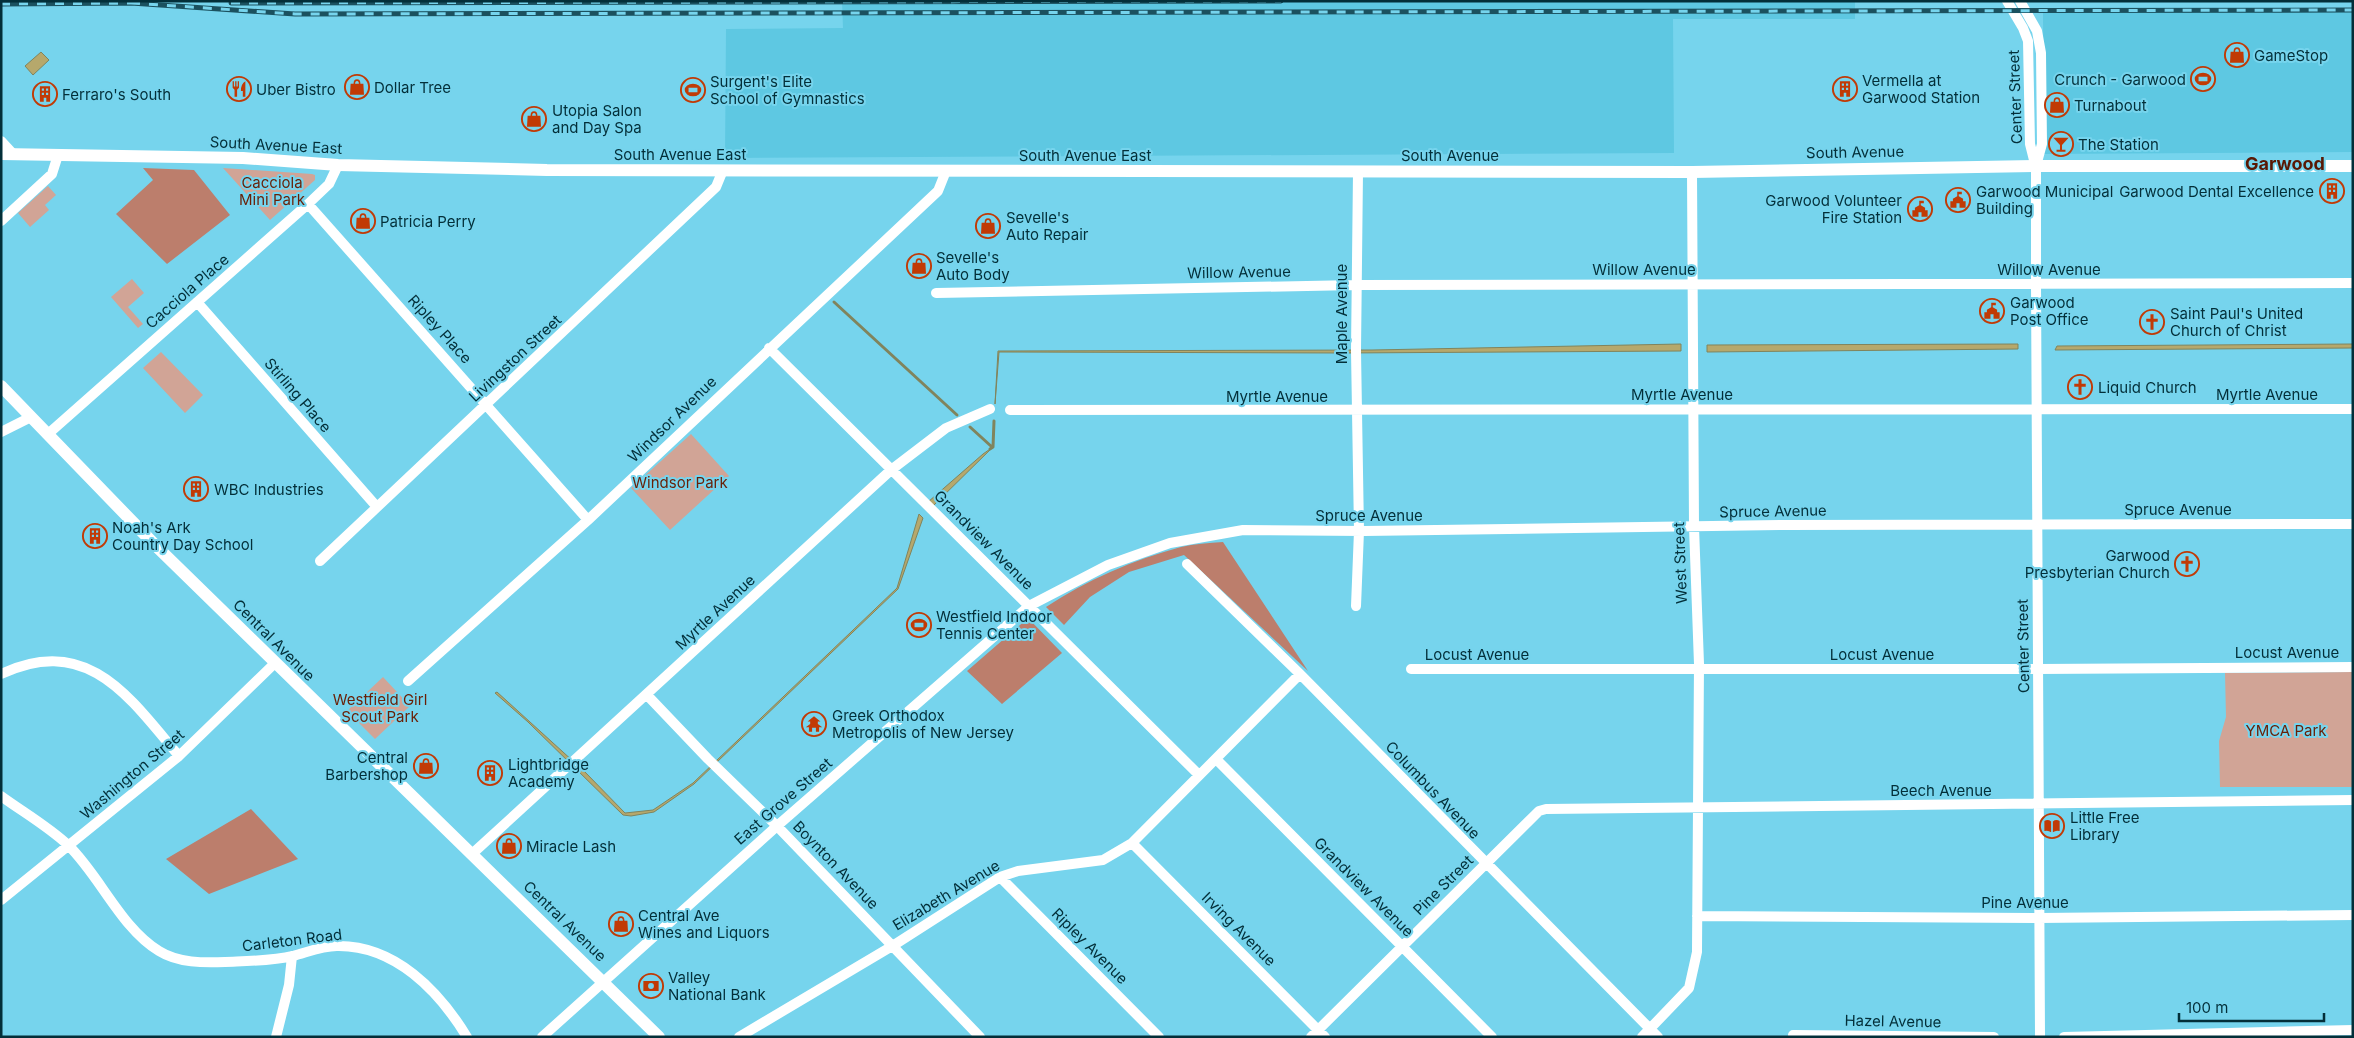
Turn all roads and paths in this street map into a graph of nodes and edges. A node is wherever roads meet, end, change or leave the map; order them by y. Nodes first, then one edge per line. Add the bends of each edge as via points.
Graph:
1 (2007, 1) edge
2 (2020, 1) edge
3 (1, 141) edge
4 (7, 154) edge
5 (58, 155) junction
6 (338, 165) junction
7 (2036, 166) junction
8 (2353, 166) edge
9 (723, 170) junction
10 (946, 171) junction
11 (1358, 172) junction
12 (1692, 172) junction
13 (308, 204) junction
14 (1, 222) edge
15 (2353, 283) edge
16 (1356, 284) junction
17 (1693, 284) junction
18 (2036, 284) junction
19 (936, 293) dead end
20 (197, 302) junction
21 (769, 348) junction
22 (1, 386) edge
23 (487, 405) junction
24 (990, 409) dead end
25 (1693, 409) junction
26 (2353, 409) edge
27 (1010, 410) dead end
28 (2038, 410) junction
29 (1356, 411) junction
30 (31, 417) junction
31 (1, 432) edge
32 (48, 434) junction
33 (891, 470) junction
34 (377, 507) junction
35 (588, 520) junction
36 (2036, 524) junction
37 (2353, 524) edge
38 (1694, 527) junction
39 (1359, 531) junction
40 (1195, 539) joint
41 (320, 561) dead end
42 (1187, 564) dead end
43 (1029, 606) junction
44 (1356, 606) dead end
45 (275, 663) junction
46 (2353, 666) edge
47 (1411, 669) dead end
48 (1699, 669) junction
49 (2038, 669) junction
50 (1, 674) edge
51 (1300, 674) junction
52 (408, 681) dead end
53 (647, 695) junction
54 (179, 756) junction
55 (1216, 759) junction
56 (1198, 776) junction
57 (1, 796) edge
58 (2353, 800) edge
59 (2039, 805) junction
60 (1697, 806) junction
61 (1532, 818) joint
62 (777, 826) junction
63 (1132, 843) junction
64 (68, 846) junction
65 (472, 854) junction
66 (1486, 864) junction
67 (1000, 876) junction
68 (1, 900) edge
69 (2353, 915) edge
70 (1698, 916) junction
71 (2039, 918) junction
72 (894, 945) junction
73 (1402, 947) junction
74 (292, 956) junction
75 (604, 981) junction
76 (1650, 1028) junction
77 (2353, 1030) edge
78 (1318, 1034) edge
79 (1792, 1034) dead end
80 (276, 1037) edge
81 (467, 1037) edge
82 (542, 1037) edge
83 (659, 1037) edge
84 (739, 1037) edge
85 (980, 1037) edge
86 (1159, 1037) edge
87 (1492, 1037) edge
88 (1642, 1037) edge
89 (1658, 1037) edge
90 (1994, 1037) edge
91 (2040, 1037) edge
92 (2064, 1037) edge

1 - 7 street, Center Street via 2028,40 2030,144
2 - 7 street, Center Street via 2036,31 2040,53 2042,144
3 - 4 street
4 - 5 main road, South Avenue East
5 - 6 main road, South Avenue East via 243,158
5 - 14 street via 52,174
6 - 9 main road, South Avenue East via 530,170
6 - 13 street, Cacciola Place via 329,184
7 - 8 main road, South Avenue
7 - 12 main road, South Avenue
7 - 18 street, Center Street
9 - 10 main road, South Avenue East
9 - 23 street, Livingston Street via 716,187
10 - 11 main road, South Avenue East
10 - 21 street, Windsor Avenue via 938,190
11 - 12 main road, South Avenue
11 - 16 street, Maple Avenue
12 - 17 street, West Street
13 - 20 street, Cacciola Place
13 - 23 street, Ripley Place
15 - 18 street, Willow Avenue
16 - 17 street, Willow Avenue
16 - 19 street, Willow Avenue
16 - 29 street, Maple Avenue
17 - 18 street, Willow Avenue
17 - 25 street, West Street
18 - 28 street, Center Street
20 - 32 street, Cacciola Place
20 - 34 street, Stirling Place
21 - 33 street, Grandview Avenue
21 - 35 street, Windsor Avenue
22 - 30 main road, Central Avenue
23 - 34 street, Livingston Street
23 - 35 street, Ripley Place
24 - 33 street, Myrtle Avenue via 946,428
25 - 28 street, Myrtle Avenue
25 - 29 street, Myrtle Avenue
25 - 38 street, West Street
26 - 28 street, Myrtle Avenue
27 - 29 street, Myrtle Avenue
28 - 36 street, Center Street
29 - 39 street, Maple Avenue
30 - 31 street
30 - 32 main road, Central Avenue
32 - 45 main road, Central Avenue
33 - 43 street, Grandview Avenue
33 - 53 street, Myrtle Avenue
34 - 41 street, Livingston Street
35 - 52 street, Windsor Avenue
36 - 37 street, Spruce Avenue
36 - 38 street, Spruce Avenue
36 - 49 street, Center Street
38 - 39 street, Spruce Avenue
38 - 48 street, West Street
39 - 40 street, Spruce Avenue via 1243,530
39 - 44 street, Maple Avenue
40 - 43 street, East Grove Street via 1170,543 1108,565
42 - 51 street, Columbus Avenue
43 - 56 street, Grandview Avenue
43 - 62 street, East Grove Street
45 - 54 street, Washington Street
45 - 65 main road, Central Avenue
46 - 49 street, Locust Avenue
47 - 48 street, Locust Avenue
48 - 49 street, Locust Avenue
48 - 60 street, West Street
49 - 59 street, Center Street
50 - 54 street via 40,662 87,668 108,678 128,696
51 - 55 street, Elizabeth Avenue
51 - 66 street, Columbus Avenue
53 - 62 street, Boynton Avenue
53 - 65 street, Myrtle Avenue
54 - 64 street, Washington Street
55 - 56 street, Elizabeth Avenue
55 - 73 street, Grandview Avenue
56 - 63 street, Elizabeth Avenue
57 - 64 street, Carleton Road
58 - 59 street, Beech Avenue
59 - 60 street, Beech Avenue
59 - 71 street, Center Street
60 - 61 street, Beech Avenue via 1546,808
60 - 70 street, West Street
61 - 66 street, Pine Street
62 - 72 street, Boynton Avenue
62 - 75 street, East Grove Street
63 - 67 street, Elizabeth Avenue via 1103,860
63 - 78 street, Irving Avenue
64 - 68 street, Washington Street
64 - 74 street, Carleton Road via 139,935 159,951 177,959 207,963
65 - 75 main road, Central Avenue
66 - 73 street, Pine Street
66 - 76 street, Columbus Avenue
67 - 72 street, Elizabeth Avenue
67 - 86 street, Ripley Avenue
69 - 71 street, Pine Avenue
70 - 71 street, Pine Avenue
70 - 76 street, West Street via 1697,952 1689,988
71 - 91 street, Center Street
72 - 84 street, Elizabeth Avenue
72 - 85 street, Boynton Avenue
73 - 78 street, Pine Street
73 - 87 street, Grandview Avenue
74 - 80 street via 289,985
74 - 81 street, Carleton Road via 337,946 383,955 426,983 452,1011
75 - 82 street, East Grove Street
75 - 83 main road, Central Avenue
76 - 88 street, West Street
76 - 89 street, Columbus Avenue
77 - 92 street
79 - 90 street, Hazel Avenue

